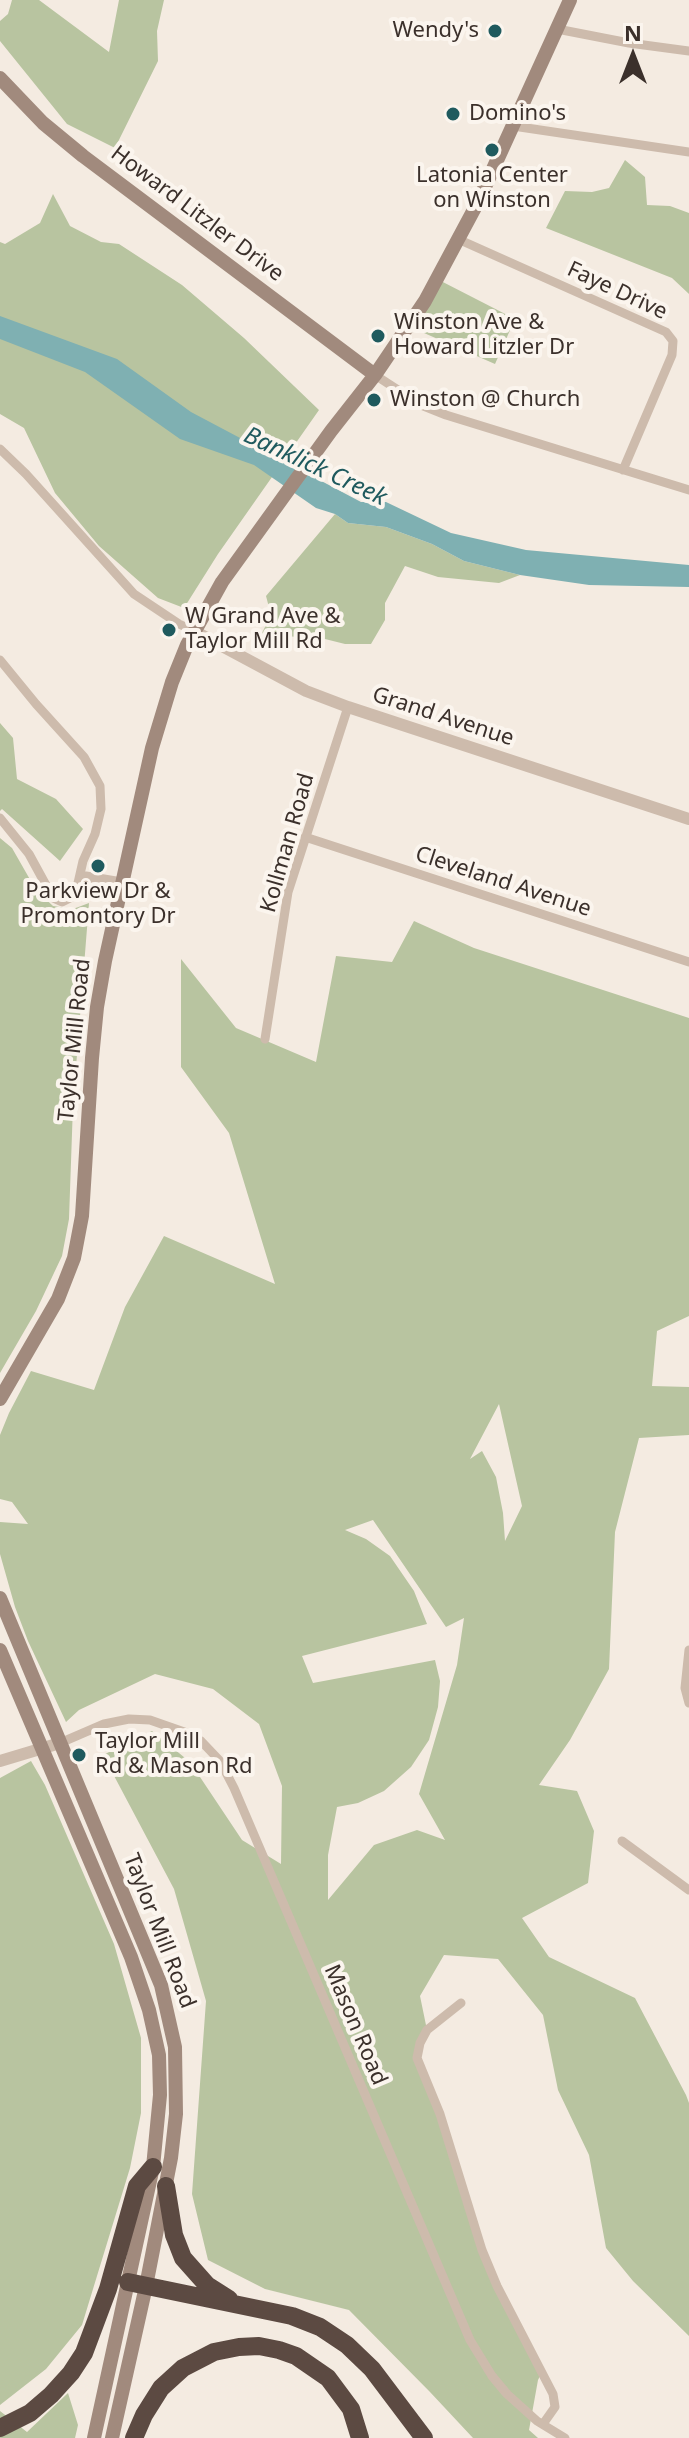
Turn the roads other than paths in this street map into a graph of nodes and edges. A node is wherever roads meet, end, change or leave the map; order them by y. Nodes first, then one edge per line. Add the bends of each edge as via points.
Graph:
1 (570, 0) edge
2 (557, 29) junction
3 (689, 51) edge
4 (0, 78) edge
5 (513, 126) junction
6 (689, 152) edge
7 (460, 240) junction
8 (375, 375) junction
9 (0, 449) edge
10 (623, 470) junction
11 (689, 490) edge
12 (194, 631) junction
13 (0, 660) edge
14 (348, 707) junction
15 (0, 818) edge
16 (689, 819) edge
17 (305, 837) junction
18 (79, 879) junction
19 (121, 886) junction
20 (689, 962) edge
21 (265, 1039) dead end
22 (0, 1399) edge
23 (0, 1598) edge
24 (0, 1650) edge
25 (689, 1650) edge
26 (689, 1703) edge
27 (60, 1743) junction
28 (43, 1747) junction
29 (0, 1761) edge
30 (622, 1841) dead end
31 (689, 1890) edge
32 (461, 2003) dead end
33 (153, 2167) junction
34 (166, 2186) junction
35 (137, 2284) junction
36 (239, 2304) junction
37 (543, 2424) junction
38 (0, 2428) edge
39 (94, 2438) edge
40 (112, 2438) edge
41 (134, 2438) edge
42 (360, 2438) edge
43 (424, 2438) edge
44 (565, 2438) edge

1 - 2 main road, Taylor Mill Road
2 - 3 street
2 - 5 main road, Taylor Mill Road
4 - 8 main road, Howard Litzler Drive via 83,156
5 - 6 street
5 - 7 main road, Taylor Mill Road
7 - 8 main road, Taylor Mill Road
7 - 10 street, Faye Drive via 666,332 673,341 672,355
8 - 10 street via 446,415
8 - 12 main road, Taylor Mill Road via 222,582
9 - 12 street via 134,594
10 - 11 street
12 - 14 street, Grand Avenue via 306,691
12 - 19 main road, Taylor Mill Road via 163,706
13 - 18 street via 84,757 100,786 99,817
14 - 16 street, Grand Avenue
14 - 17 street, Kollman Road
15 - 18 street via 29,854 53,898 68,900
17 - 20 street, Cleveland Avenue
17 - 21 street, Kollman Road via 288,892
18 - 19 street
19 - 22 main road, Taylor Mill Road via 97,1007 82,1216 74,1258 58,1299
23 - 27 main road, Taylor Mill Road
24 - 28 main road, Taylor Mill Road
25 - 26 street
27 - 28 street
27 - 34 main road, Taylor Mill Road via 161,1985 172,2030 176,2114
27 - 37 street, Mason Road via 104,1724 150,1720 190,1734 220,1761 470,2340 507,2394
28 - 29 street
28 - 33 main road, Taylor Mill Road via 149,2010 160,2075
30 - 31 street
32 - 37 street via 427,2030 417,2058 482,2250 553,2394 555,2407
33 - 35 main road, Taylor Mill Road
33 - 38 highway via 137,2186 84,2353 51,2395
34 - 35 main road, Taylor Mill Road
34 - 36 highway via 183,2258 207,2285
35 - 36 highway
35 - 39 main road, Taylor Mill Road
35 - 40 main road, Taylor Mill Road
36 - 43 highway via 292,2316 347,2345
37 - 44 street, Mason Road
41 - 42 highway via 161,2388 183,2368 214,2352 259,2346 296,2356 328,2378 351,2409

